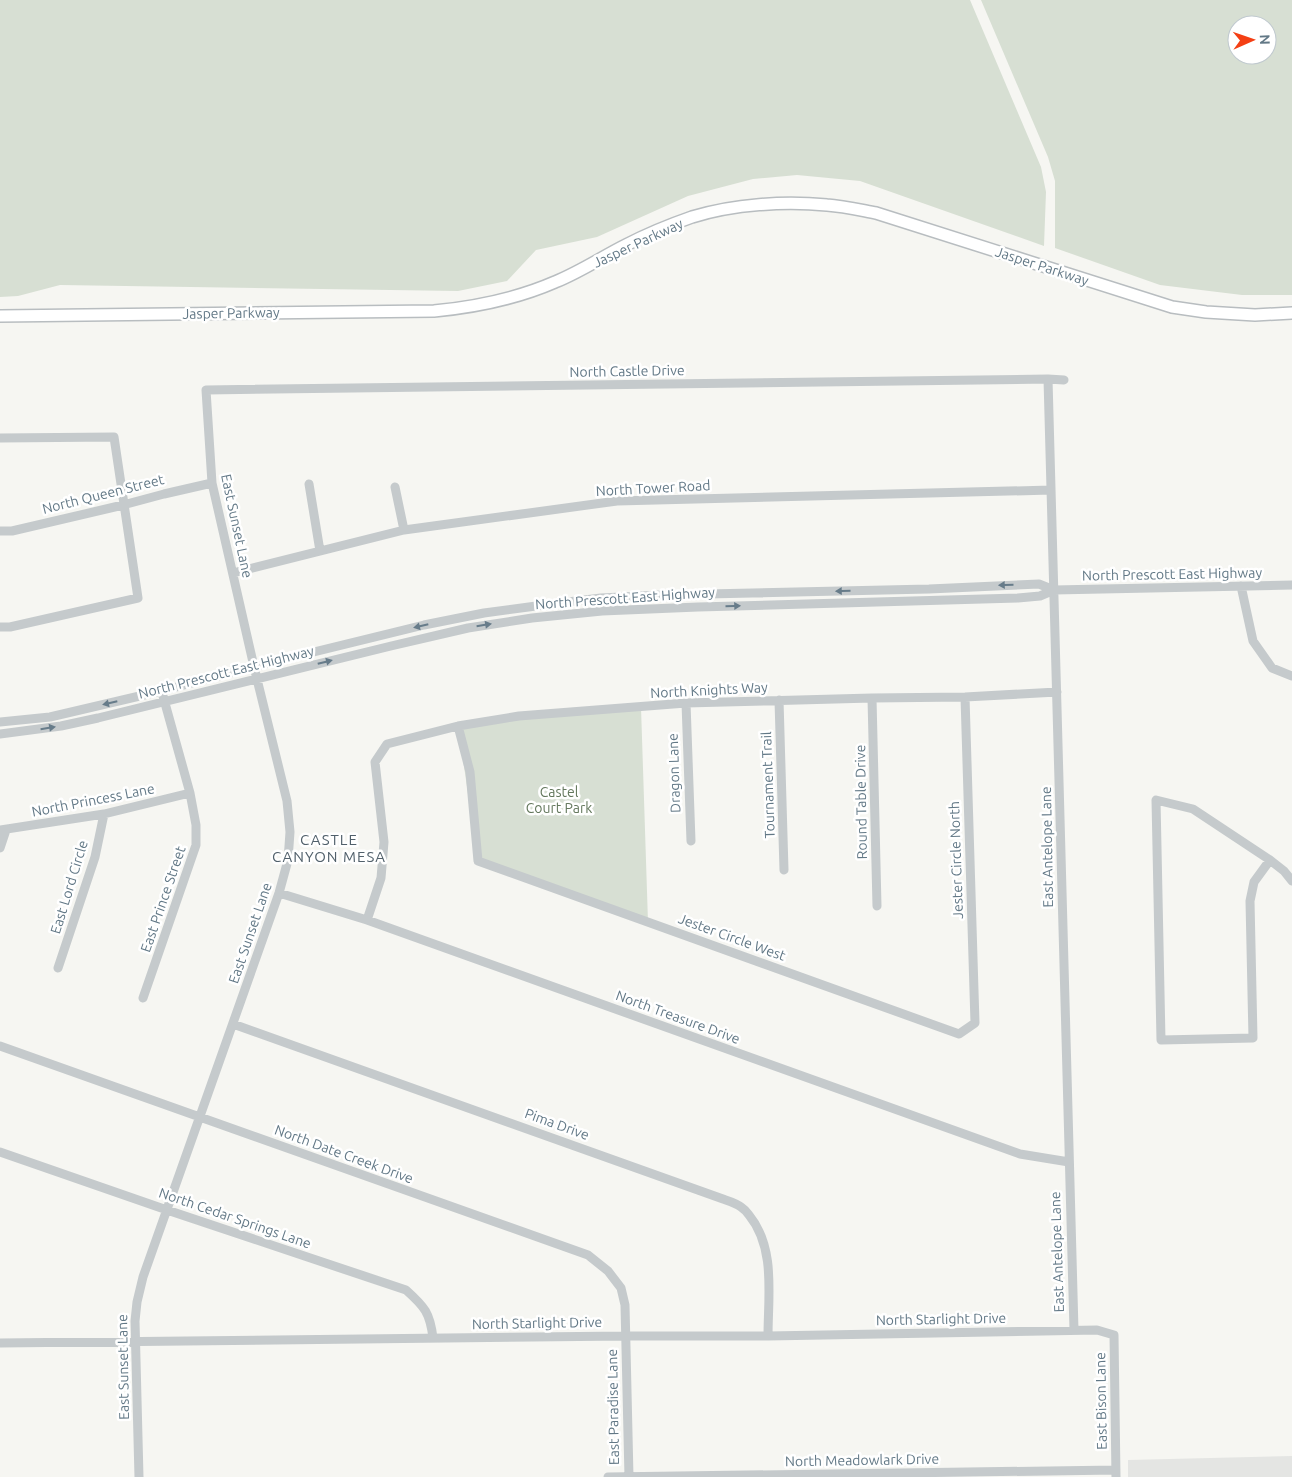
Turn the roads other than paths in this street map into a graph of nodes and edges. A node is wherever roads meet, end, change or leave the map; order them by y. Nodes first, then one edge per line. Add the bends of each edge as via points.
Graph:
1 (1292, 315) edge
2 (0, 316) edge
3 (1048, 379) junction
4 (1064, 380) dead end
5 (206, 390) joint
6 (0, 438) edge
7 (212, 483) junction
8 (308, 484) dead end
9 (395, 487) dead end
10 (1051, 490) junction
11 (123, 505) junction
12 (404, 530) junction
13 (0, 531) edge
14 (320, 551) junction
15 (233, 573) junction
16 (1292, 585) edge
17 (1241, 586) junction
18 (1054, 590) junction
19 (778, 592) junction
20 (778, 604) junction
21 (538, 606) junction
22 (539, 617) junction
23 (0, 627) edge
24 (255, 672) junction
25 (1292, 676) edge
26 (161, 691) junction
27 (1057, 692) junction
28 (965, 697) junction
29 (872, 698) junction
30 (779, 700) junction
31 (164, 701) junction
32 (686, 703) junction
33 (0, 722) edge
34 (458, 726) junction
35 (0, 734) edge
36 (190, 793) junction
37 (104, 814) junction
38 (3, 830) edge
39 (690, 841) dead end
40 (0, 848) edge
41 (1270, 860) junction
42 (784, 870) dead end
43 (1292, 881) edge
44 (279, 893) junction
45 (878, 906) dead end
46 (367, 920) junction
47 (58, 968) dead end
48 (143, 998) dead end
49 (975, 1023) joint
50 (233, 1024) junction
51 (0, 1046) edge
52 (200, 1117) junction
53 (0, 1152) edge
54 (1069, 1162) junction
55 (167, 1210) junction
56 (1074, 1330) junction
57 (626, 1336) junction
58 (768, 1336) junction
59 (433, 1338) junction
60 (135, 1342) junction
61 (0, 1343) edge
62 (1116, 1474) edge
63 (140, 1477) edge
64 (608, 1477) edge
65 (629, 1477) edge

1 - 2 main road, Jasper Parkway via 1206,312 1172,307 876,213 791,203 754,205 693,217 626,245 548,285 500,302 465,308 398,312
3 - 4 street
3 - 5 street, North Castle Drive
3 - 10 street, East Antelope Lane
5 - 7 street, East Sunset Lane
6 - 11 street via 114,437
7 - 11 street, North Queen Street
7 - 15 street, East Sunset Lane
8 - 14 street
9 - 12 street
10 - 12 street, North Tower Road via 617,501
10 - 18 street, East Antelope Lane
11 - 13 street, North Queen Street
11 - 23 street via 138,598
12 - 14 street, North Tower Road
14 - 15 street, North Tower Road
15 - 24 street, East Sunset Lane
16 - 17 street, North Prescott East Highway
17 - 18 street, North Prescott East Highway
17 - 25 street via 1254,642 1272,668
18 -> 19 street, North Prescott East Highway via 1039,584
18 - 20 street, North Prescott East Highway via 1040,596 1018,598
18 - 27 street, East Antelope Lane
19 - 20 street
19 - 21 street, North Prescott East Highway via 601,598
22 -> 20 street, North Prescott East Highway via 602,611
21 - 22 street
21 -> 24 street, North Prescott East Highway via 432,624
24 -> 22 street, North Prescott East Highway via 468,628
24 - 26 street, North Prescott East Highway
24 - 31 street, North Prescott East Highway
24 - 44 street, East Sunset Lane via 287,801 288,860
26 - 31 street, East Prince Street
26 -> 33 street, North Prescott East Highway via 50,717
27 - 28 street, North Knights Way
27 - 54 street, East Antelope Lane
28 - 29 street, North Knights Way
28 - 49 street, Jester Circle North
29 - 30 street, North Knights Way
29 - 45 street, Round Table Drive
30 - 32 street, North Knights Way
30 - 42 street, Tournament Trail
35 -> 31 street, North Prescott East Highway via 61,726
31 - 36 street, East Prince Street
32 - 34 street, North Knights Way via 519,716
32 - 39 street, Dragon Lane
34 - 46 street, North Knights Way via 387,744 375,762 384,842 381,878
34 - 49 street, Jester Circle West via 470,772 478,861 959,1034
36 - 37 street, North Princess Lane
36 - 48 street, East Prince Street via 196,845
37 - 38 street, North Princess Lane
37 - 47 street, East Lord Circle via 95,857
38 - 40 street
41 - 41 street via 1193,809 1156,800 1161,1040 1253,1038 1250,901 1254,882
41 - 43 street
44 - 46 street, North Treasure Drive
44 - 50 street, East Sunset Lane
46 - 54 street, North Treasure Drive via 1020,1154
50 - 52 street, East Sunset Lane
50 - 58 street, Pima Drive via 714,1195 742,1208 754,1221 766,1251
51 - 52 street, North Date Creek Drive
52 - 55 street, East Sunset Lane
52 - 57 street, North Date Creek Drive via 588,1255 608,1271 621,1288
53 - 55 street, North Cedar Springs Lane
54 - 56 street, East Antelope Lane
55 - 59 street, North Cedar Springs Lane via 406,1290 421,1304 431,1321
55 - 60 street, East Sunset Lane via 141,1285
56 - 58 street, North Starlight Drive
56 - 62 street, East Bison Lane via 1097,1330 1114,1335
57 - 58 street, North Starlight Drive
57 - 59 street, North Starlight Drive
57 - 65 street, East Paradise Lane
59 - 60 street, North Starlight Drive
60 - 61 street, North Starlight Drive
60 - 63 street, East Sunset Lane
62 - 65 street, North Meadowlark Drive
64 - 65 street, North Meadowlark Drive

